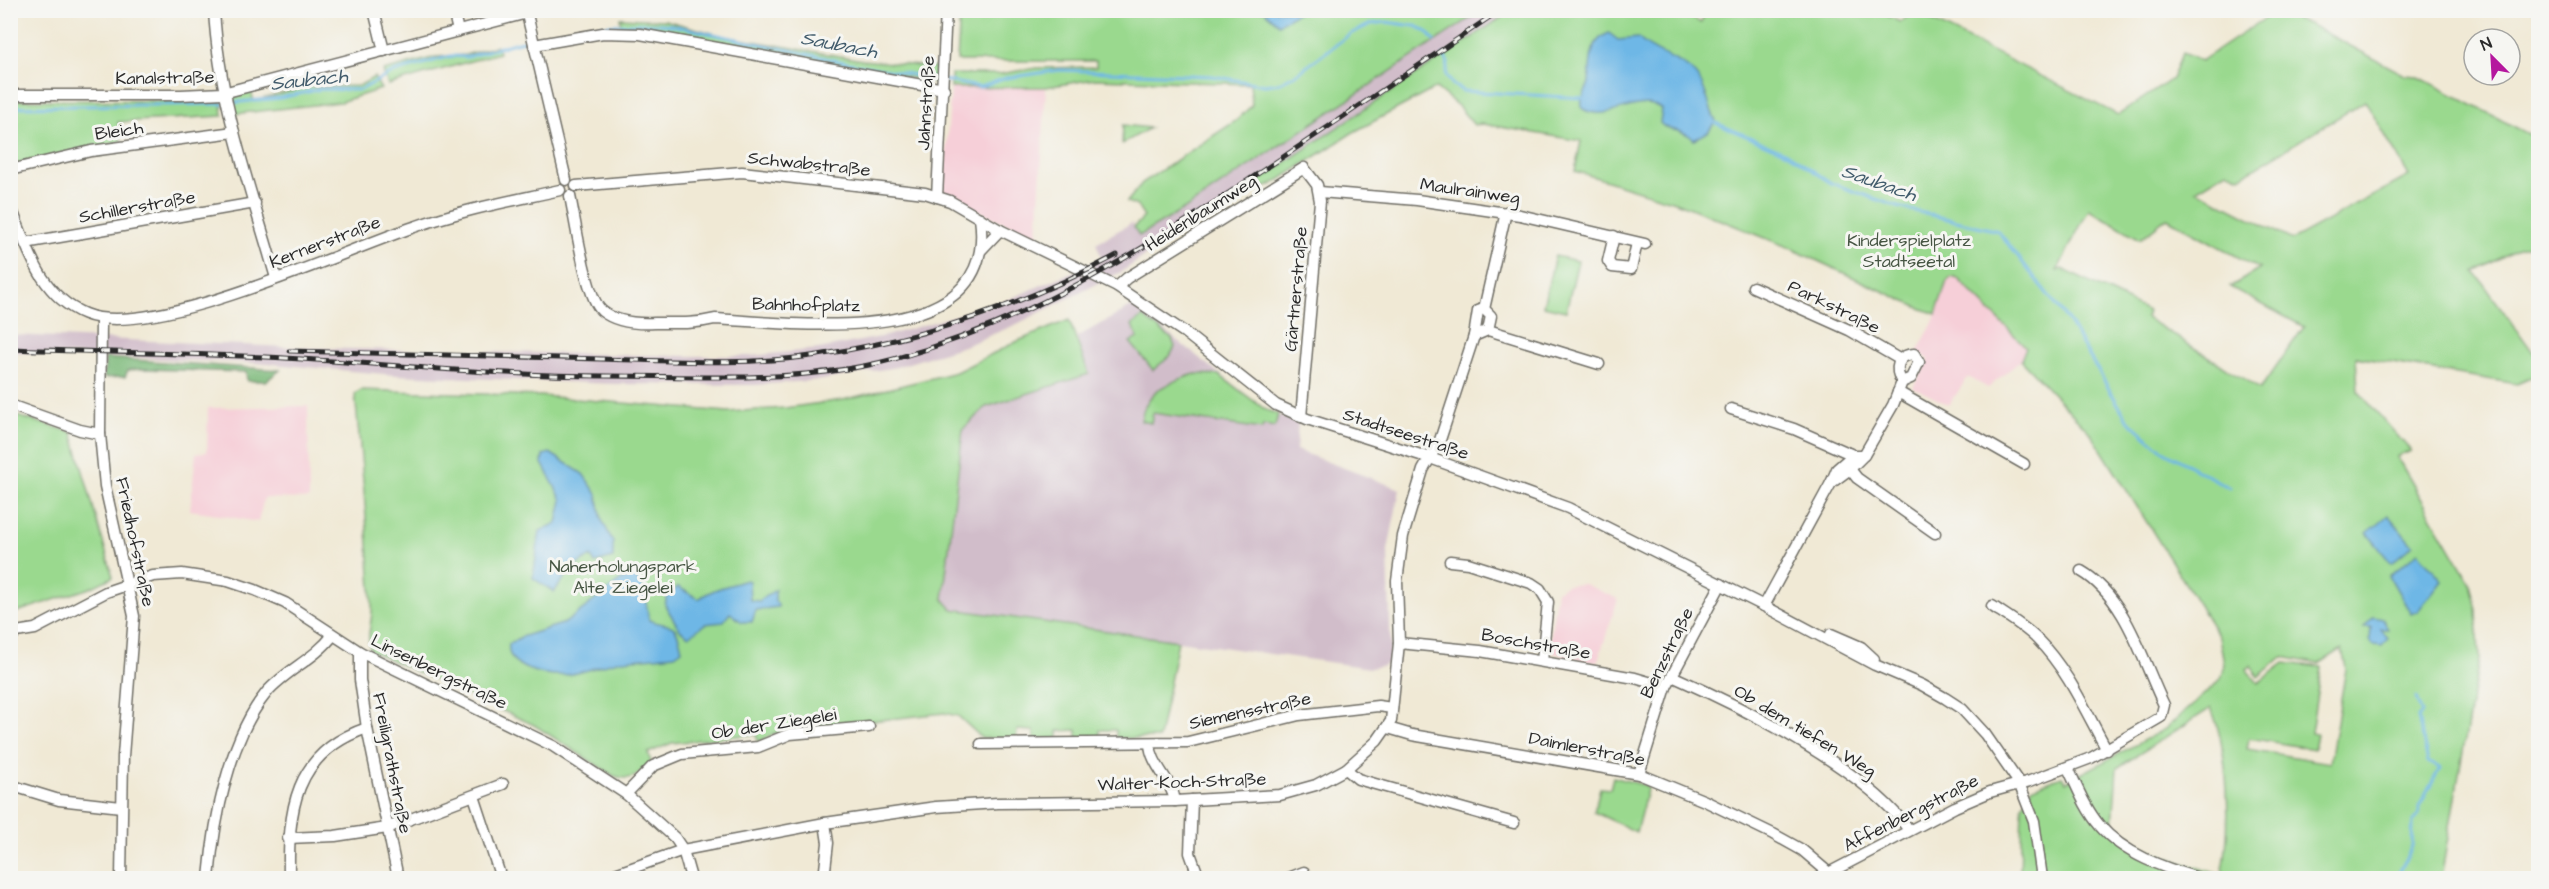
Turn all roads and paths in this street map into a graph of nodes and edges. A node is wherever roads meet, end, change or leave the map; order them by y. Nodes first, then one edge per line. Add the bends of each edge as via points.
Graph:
1 (214, 10) edge
2 (374, 10) edge
3 (453, 10) edge
4 (946, 10) edge
5 (527, 12) edge
6 (459, 31) junction
7 (534, 44) junction
8 (384, 51) junction
9 (944, 82) junction
10 (10, 95) edge
11 (224, 96) junction
12 (234, 132) junction
13 (10, 170) edge
14 (566, 180) junction
15 (576, 186) junction
16 (560, 190) junction
17 (1320, 192) junction
18 (570, 196) junction
19 (938, 197) junction
20 (255, 203) junction
21 (10, 205) edge
22 (1506, 212) junction
23 (980, 218) junction
24 (1000, 230) junction
25 (1614, 236) junction
26 (1028, 242) joint
27 (25, 243) junction
28 (981, 250) junction
29 (276, 278) junction
30 (1117, 287) junction
31 (1753, 288) dead end
32 (1484, 309) junction
33 (101, 320) junction
34 (1488, 330) junction
35 (1474, 336) junction
36 (1899, 359) junction
37 (1599, 364) dead end
38 (1900, 387) junction
39 (10, 405) edge
40 (1731, 409) dead end
41 (1301, 417) junction
42 (100, 434) junction
43 (1858, 455) junction
44 (1430, 458) junction
45 (2024, 464) dead end
46 (1850, 469) junction
47 (1832, 483) junction
48 (1935, 533) dead end
49 (1450, 561) dead end
50 (2081, 571) dead end
51 (129, 584) junction
52 (1721, 584) junction
53 (1764, 606) junction
54 (1992, 606) dead end
55 (10, 633) edge
56 (333, 635) junction
57 (1399, 643) junction
58 (360, 652) junction
59 (1542, 661) junction
60 (1672, 676) junction
61 (1666, 687) junction
62 (1392, 708) junction
63 (367, 728) junction
64 (869, 728) dead end
65 (1388, 728) junction
66 (981, 744) dead end
67 (1150, 744) junction
68 (2107, 750) junction
69 (2068, 768) junction
70 (1346, 769) junction
71 (1639, 774) junction
72 (2019, 783) junction
73 (10, 784) edge
74 (503, 784) dead end
75 (626, 794) junction
76 (474, 796) junction
77 (1192, 800) junction
78 (1175, 801) junction
79 (120, 807) junction
80 (825, 823) junction
81 (1514, 823) dead end
82 (387, 828) junction
83 (1909, 830) junction
84 (288, 838) junction
85 (682, 850) junction
86 (1304, 872) dead end
87 (1824, 876) edge
88 (121, 879) edge
89 (209, 879) edge
90 (289, 879) edge
91 (399, 879) edge
92 (501, 879) edge
93 (604, 879) edge
94 (691, 879) edge
95 (824, 879) edge
96 (1199, 879) edge
97 (1289, 879) edge
98 (2042, 879) edge
99 (2198, 879) edge

1 - 11 street via 216,54
2 - 8 street
3 - 6 street
4 - 9 street, Jahnstraße
5 - 6 street, Kanalstraße
5 - 7 street
6 - 8 street, Kanalstraße
7 - 9 street via 603,33 640,34
7 - 14 street
8 - 11 street, Kanalstraße
9 - 19 street, Jahnstraße
10 - 11 street, Kanalstraße
11 - 12 street
12 - 13 street, Bleich via 91,151
12 - 20 street
14 - 15 street
14 - 16 street
15 - 18 street
15 - 19 street, Schwabstraße via 746,172
16 - 18 street
16 - 29 street, Kernerstraße via 416,226
17 - 22 street, Maulrainweg
17 - 30 street, Heidenbaumweg via 1304,168
17 - 41 street, Gärtnerstraße
18 - 28 street, Bahnhofplatz via 589,285 600,310 622,321 698,323 715,319 832,324 897,318 927,310 963,290 974,273
19 - 23 street, Schwabstraße
20 - 27 street, Schillerstraße
20 - 29 street
21 - 27 street
22 - 25 street, Maulrainweg
22 - 32 street
23 - 24 street, Schwabstraße
23 - 28 street, Bahnhofplatz
24 - 26 street, Schwabstraße
24 - 28 street, Bahnhofplatz
25 - 25 street, Maulrainweg via 1641,243 1631,268 1608,265
26 - 30 street, Stadtseestraße
27 - 33 street via 55,295 70,307
29 - 33 street, Kernerstraße via 181,309 138,318
30 - 41 street, Stadtseestraße via 1184,332 1263,395
31 - 36 street, Parkstraße via 1849,330
32 - 34 street via 1491,316
32 - 35 street via 1478,311
33 - 42 street, Friedhofstraße
34 - 35 street
34 - 37 street
35 - 44 street via 1440,440
36 - 38 street
36 - 38 street, Parkstraße via 1914,354 1919,363 1911,378
38 - 43 street
38 - 45 street
39 - 42 street
40 - 43 street
41 - 44 street, Stadtseestraße
42 - 51 street, Friedhofstraße via 105,486
43 - 46 street
43 - 47 street via 1837,469
44 - 52 street, Stadtseestraße via 1568,508
44 - 57 street via 1413,498 1400,551
46 - 47 street
46 - 48 street
47 - 53 street
49 - 59 street via 1468,563 1540,589 1548,602
50 - 68 street, Affenbergstraße via 2101,587 2128,626 2165,709 2155,722
51 - 55 street, Linsenbergstraße via 35,629
51 - 56 street, Linsenbergstraße via 166,574 228,581 285,603
51 - 79 street, Friedhofstraße via 134,616
52 - 53 street, Stadtseestraße
52 - 60 street, Benzstraße
53 - 72 street, Stadtseestraße via 1962,709 1992,743
54 - 68 street via 2025,628 2049,653
56 - 58 street, Linsenbergstraße
56 - 89 street via 282,678 256,707 221,801
57 - 59 street, Boschstraße
57 - 62 street
58 - 63 street, Freiligrathstraße
58 - 75 street, Linsenbergstraße via 553,746
59 - 61 street, Boschstraße
60 - 61 street, Benzstraße
60 - 83 street, Ob dem tiefen Weg via 1727,702 1829,760 1869,787
61 - 71 street, Benzstraße
62 - 65 street
62 - 67 street, Siemensstraße via 1378,706 1299,715 1216,737
63 - 82 street, Freiligrathstraße
63 - 84 street via 340,740 310,769 294,804
64 - 75 street, Ob der Ziegelei via 790,734 758,747 682,754 653,766
65 - 70 street, Walter-Koch-Straße
65 - 71 street, Daimlerstraße
66 - 67 street, Siemensstraße
67 - 78 street
68 - 69 street, Affenbergstraße
69 - 72 street, Affenbergstraße
69 - 99 street via 2099,825 2119,844
70 - 77 street, Walter-Koch-Straße via 1316,785 1280,795
70 - 81 street via 1358,779
71 - 87 street, Daimlerstraße via 1773,834 1802,850
72 - 83 street, Affenbergstraße via 1990,792
72 - 98 street, Stadtseestraße via 2037,834
73 - 79 street via 69,802
74 - 76 street
75 - 85 street, Linsenbergstraße via 675,838
76 - 82 street
76 - 92 street
77 - 78 street, Walter-Koch-Straße
77 - 96 street via 1190,853
78 - 80 street, Walter-Koch-Straße via 998,803 936,807
79 - 88 street, Friedhofstraße
80 - 85 street, Walter-Koch-Straße
80 - 95 street via 828,843
82 - 84 street
82 - 91 street, Freiligrathstraße
83 - 87 street, Affenbergstraße
84 - 90 street
85 - 93 street, Walter-Koch-Straße
85 - 94 street, Linsenbergstraße
86 - 97 street

